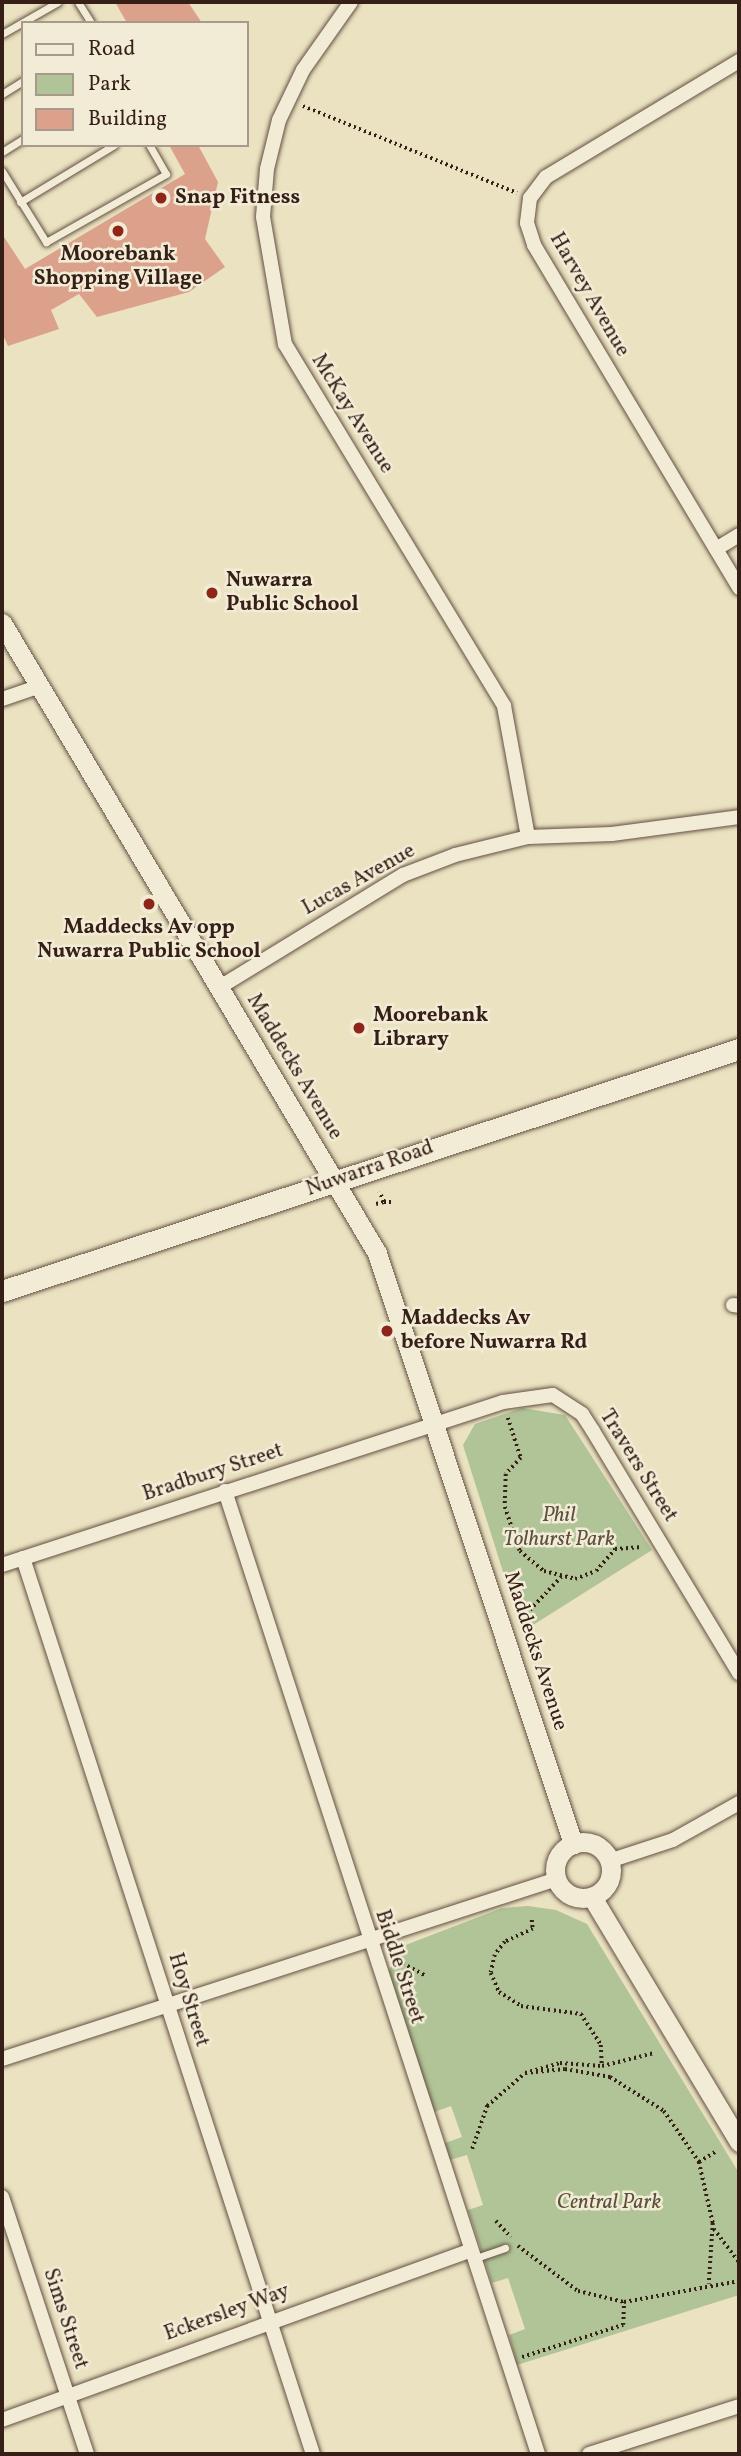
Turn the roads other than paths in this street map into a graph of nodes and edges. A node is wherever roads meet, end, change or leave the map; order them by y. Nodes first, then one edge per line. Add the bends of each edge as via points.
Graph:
1 (58, 2) edge
2 (78, 2) edge
3 (351, 2) edge
4 (25, 21) edge
5 (90, 21) edge
6 (21, 23) edge
7 (2, 34) edge
8 (739, 61) edge
9 (21, 82) edge
10 (2, 94) edge
11 (21, 140) edge
12 (111, 147) edge
13 (150, 147) edge
14 (2, 152) edge
15 (2, 171) edge
16 (20, 202) junction
17 (739, 535) edge
18 (716, 549) junction
19 (739, 588) edge
20 (2, 623) edge
21 (40, 686) junction
22 (2, 699) edge
23 (739, 817) edge
24 (528, 837) junction
25 (220, 987) junction
26 (739, 1049) edge
27 (336, 1181) junction
28 (2, 1291) edge
29 (437, 1423) junction
30 (225, 1491) junction
31 (23, 1558) junction
32 (2, 1564) edge
33 (739, 1673) edge
34 (739, 1803) edge
35 (573, 1844) junction
36 (609, 1861) junction
37 (557, 1880) junction
38 (592, 1897) junction
39 (368, 1939) junction
40 (167, 2003) junction
41 (2, 2059) edge
42 (739, 2142) edge
43 (2, 2197) edge
44 (505, 2248) dead end
45 (470, 2255) junction
46 (269, 2320) junction
47 (67, 2394) junction
48 (739, 2406) edge
49 (2, 2420) edge
50 (87, 2454) edge
51 (313, 2454) edge
52 (538, 2454) edge
53 (589, 2454) edge

1 - 4 lane
2 - 5 lane
3 - 24 street, McKay Avenue via 324,32 289,100 267,169 263,218 285,344 504,706
6 - 7 lane
8 - 18 street, Harvey Avenue via 546,177 530,198 527,223 534,245
9 - 10 lane
11 - 14 lane
12 - 16 lane
13 - 16 lane via 166,174 46,242
15 - 16 lane
17 - 18 street
18 - 19 street, Harvey Avenue
20 - 21 street, Maddecks Avenue
21 - 22 street
21 - 25 street, Maddecks Avenue
23 - 24 street, Lucas Avenue via 611,834
24 - 25 street, Lucas Avenue via 403,875
25 - 27 street, Maddecks Avenue
26 - 27 main road, Nuwarra Road
27 - 28 main road, Nuwarra Road
27 - 29 street, Maddecks Avenue via 388,1277
29 - 30 street, Bradbury Street
29 - 33 street, Travers Street via 537,1394 569,1403 593,1431
29 - 35 street, Maddecks Avenue
30 - 31 street, Bradbury Street
30 - 39 street, Biddle Street
31 - 32 street, Bradbury Street
31 - 40 street, Hoy Street
34 - 36 street via 673,1840
35 - 36 street via 591,1843
35 - 37 street via 559,1856
36 - 38 street via 610,1878
37 - 38 street via 568,1894
37 - 39 street
38 - 42 street
39 - 40 street
39 - 45 street, Biddle Street
40 - 41 street
40 - 46 street, Hoy Street
43 - 47 street, Sims Street
44 - 45 lane
45 - 46 street, Eckersley Way
45 - 52 street, Biddle Street
46 - 47 street, Eckersley Way
46 - 51 street, Hoy Street
47 - 49 street, Eckersley Way
47 - 50 street, Sims Street
48 - 53 street

